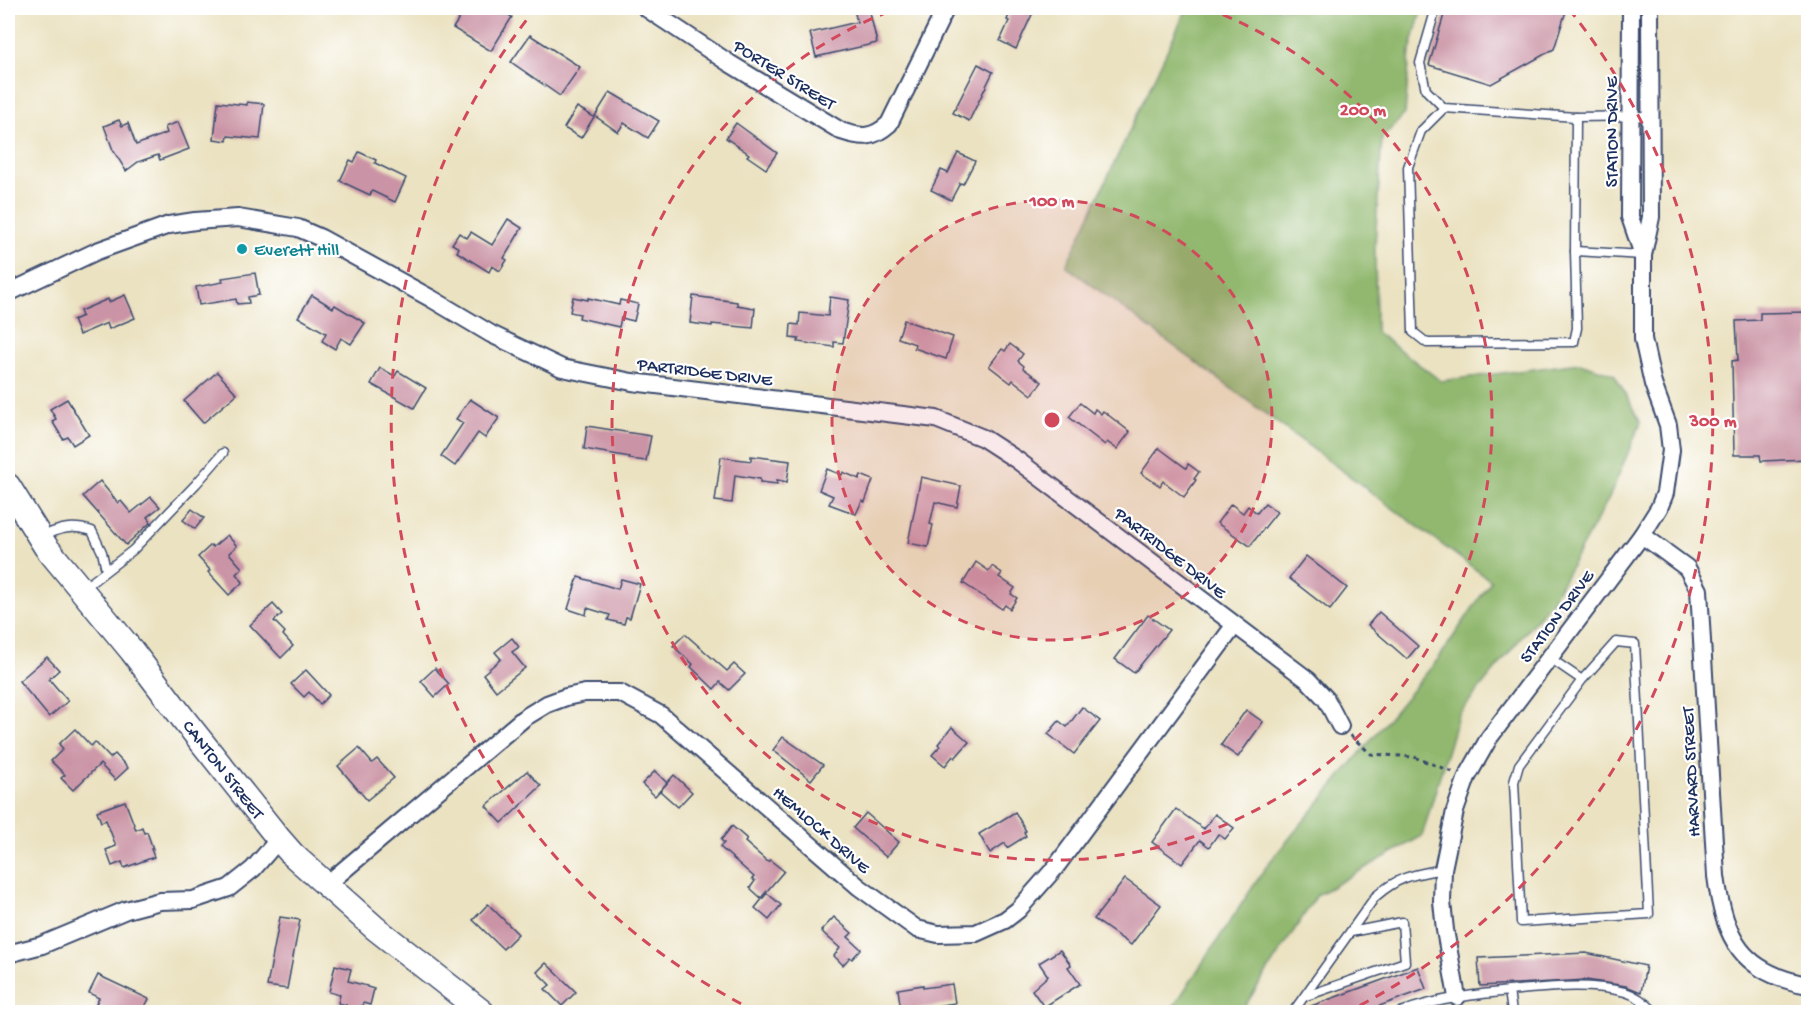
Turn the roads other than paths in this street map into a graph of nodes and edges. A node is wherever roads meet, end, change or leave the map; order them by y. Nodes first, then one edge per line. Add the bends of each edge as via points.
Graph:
1 (646, 8) edge
2 (946, 8) edge
3 (1436, 8) edge
4 (1631, 8) edge
5 (1650, 8) edge
6 (1444, 108) junction
7 (1630, 115) junction
8 (1650, 116) junction
9 (1576, 117) junction
10 (1575, 251) junction
11 (1643, 255) junction
12 (8, 293) edge
13 (223, 453) dead end
14 (8, 486) edge
15 (1642, 535) junction
16 (39, 537) junction
17 (106, 570) junction
18 (81, 590) junction
19 (1234, 626) junction
20 (1550, 658) junction
21 (1582, 680) junction
22 (1340, 726) road end
23 (279, 840) junction
24 (1443, 869) junction
25 (327, 885) junction
26 (1351, 932) junction
27 (8, 954) edge
28 (1809, 985) edge
29 (1509, 991) junction
30 (1305, 996) junction
31 (1456, 997) junction
32 (482, 1012) edge
33 (1293, 1012) edge
34 (1406, 1012) edge
35 (1512, 1012) edge
36 (1655, 1012) edge

1 - 2 street, PORTER STREET via 729,63 841,131 856,136 872,136 889,124
3 - 6 lane via 1420,63 1426,90
4 - 7 street, STATION DRIVE
5 - 8 street, STATION DRIVE
6 - 9 lane
6 - 10 lane via 1420,131 1408,167 1413,332 1427,343 1574,342
7 - 8 lane
7 - 9 lane
7 - 11 street, STATION DRIVE via 1630,217
8 - 11 street, STATION DRIVE via 1651,217
9 - 10 lane
10 - 11 lane
11 - 15 street, STATION DRIVE via 1643,339 1668,425 1671,450 1665,493
12 - 19 street, PARTRIDGE DRIVE via 97,251 169,225 238,218 298,228 321,237 491,334 562,368 632,382 936,419 983,438 1034,472
13 - 17 lane via 133,550
14 - 16 main road, CANTON STREET
15 - 20 street, STATION DRIVE
15 - 28 street, HARVARD STREET via 1687,568 1699,590 1716,876 1726,927 1738,946 1772,976
16 - 17 lane via 78,527 92,531
16 - 18 main road, CANTON STREET
17 - 18 lane
18 - 23 main road, CANTON STREET
19 - 22 street, PARTRIDGE DRIVE via 1308,680 1326,699
19 - 25 street, HEMLOCK DRIVE via 1055,868 1018,910 976,933 938,934 917,929 859,887 661,715 620,693 566,697 525,718
20 - 21 lane
20 - 24 street, STATION DRIVE via 1490,738 1467,777 1455,811
21 - 21 lane via 1616,642 1635,644 1648,914 1521,922 1514,782 1519,765
23 - 25 main road, CANTON STREET
23 - 27 street via 229,888 193,900 160,901 126,910 42,945
24 - 26 lane via 1407,876 1390,884
24 - 31 street, STATION DRIVE via 1442,902
25 - 32 main road, CANTON STREET
26 - 30 lane
26 - 30 lane via 1402,922 1405,962
29 - 31 lane
29 - 35 lane
29 - 36 lane via 1556,986 1614,990 1628,993
30 - 33 lane
31 - 34 lane

